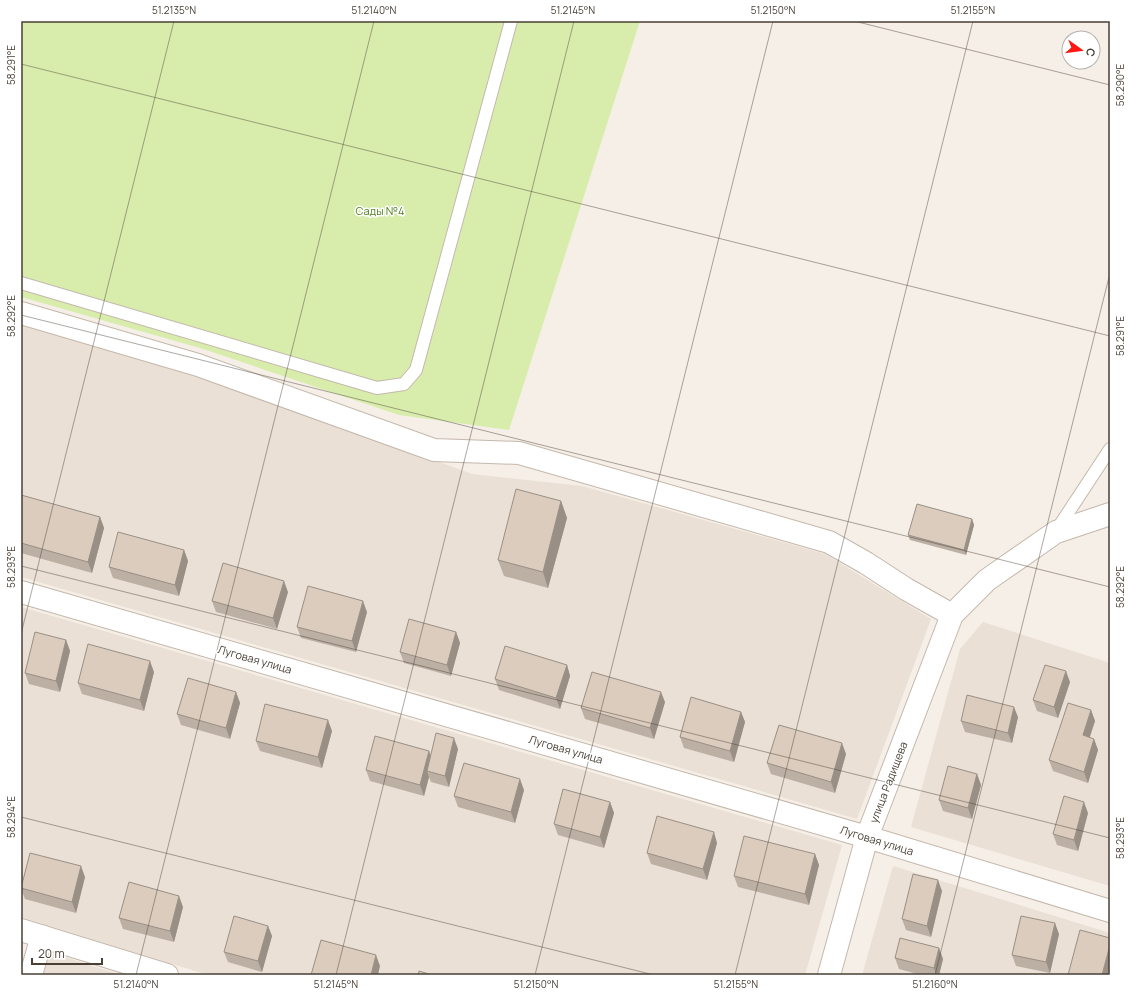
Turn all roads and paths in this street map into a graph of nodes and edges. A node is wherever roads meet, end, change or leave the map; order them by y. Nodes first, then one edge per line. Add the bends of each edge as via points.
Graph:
1 (511, 21) edge
2 (21, 283) edge
3 (21, 313) edge
4 (1110, 449) edge
5 (1110, 514) edge
6 (1056, 532) junction
7 (21, 592) edge
8 (952, 615) junction
9 (867, 837) junction
10 (1110, 911) edge
11 (21, 930) edge
12 (42, 936) junction
13 (31, 975) edge
14 (167, 975) edge
15 (829, 975) edge

1 - 2 lane via 416,370 404,384 377,388
3 - 8 street via 198,364 434,450 519,453 828,542
4 - 6 lane
5 - 6 street
6 - 8 street via 987,580
7 - 9 street, Луговая улица
8 - 9 street, улица Радищева
9 - 10 street, Луговая улица
9 - 15 street, улица Радищева
11 - 12 street
12 - 13 street
12 - 14 street

